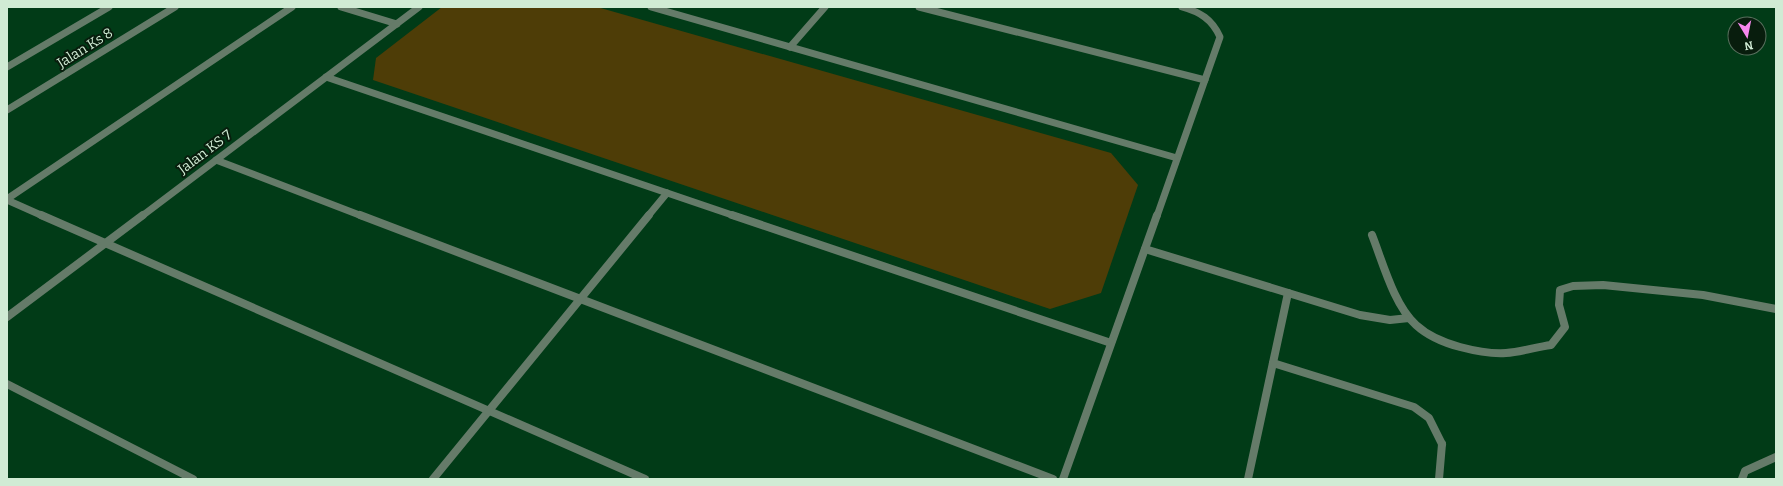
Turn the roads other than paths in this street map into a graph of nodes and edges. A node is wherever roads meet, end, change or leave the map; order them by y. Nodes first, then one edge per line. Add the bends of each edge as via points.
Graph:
1 (109, 7) edge
2 (175, 7) edge
3 (292, 7) edge
4 (341, 7) edge
5 (419, 7) edge
6 (652, 7) edge
7 (825, 7) edge
8 (919, 7) edge
9 (1185, 8) edge
10 (397, 24) junction
11 (790, 47) junction
12 (7, 67) edge
13 (326, 77) junction
14 (1205, 80) junction
15 (7, 110) edge
16 (1177, 158) junction
17 (216, 160) junction
18 (667, 193) junction
19 (7, 199) edge
20 (1372, 235) dead end
21 (106, 243) junction
22 (1145, 249) junction
23 (1288, 293) junction
24 (580, 299) junction
25 (1776, 309) edge
26 (7, 317) edge
27 (1409, 318) junction
28 (1112, 343) junction
29 (1273, 363) junction
30 (7, 384) edge
31 (489, 411) junction
32 (1776, 457) edge
33 (193, 479) edge
34 (433, 479) edge
35 (645, 479) edge
36 (1053, 479) edge
37 (1063, 479) edge
38 (1248, 479) edge
39 (1439, 479) edge
40 (1742, 479) edge

1 - 12 street, Jalan Ks 8
2 - 15 street, Jalan Ks 8
3 - 19 street
4 - 10 street
5 - 10 street, Jalan KS 7
6 - 11 street
7 - 11 street
8 - 14 street
9 - 14 street via 1208,18 1217,28 1220,38
10 - 13 street, Jalan KS 7
11 - 16 street
13 - 17 street, Jalan KS 7
13 - 18 street
14 - 16 street
16 - 22 street
17 - 21 street, Jalan KS 7
17 - 24 street
18 - 24 street
18 - 28 street
19 - 21 street
20 - 27 street via 1400,303
21 - 26 street, Jalan KS 7
21 - 31 street
22 - 23 street
22 - 28 street
23 - 27 street via 1360,315 1390,320
23 - 29 street
24 - 31 street
24 - 36 street
25 - 27 street via 1703,295 1602,284 1573,286 1560,290 1559,305 1565,327 1551,345 1505,353 1467,350 1444,342 1424,331
28 - 37 street
29 - 38 street
29 - 39 street via 1414,407 1429,418 1442,444
30 - 33 street
31 - 34 street
31 - 35 street
32 - 40 street via 1745,471

